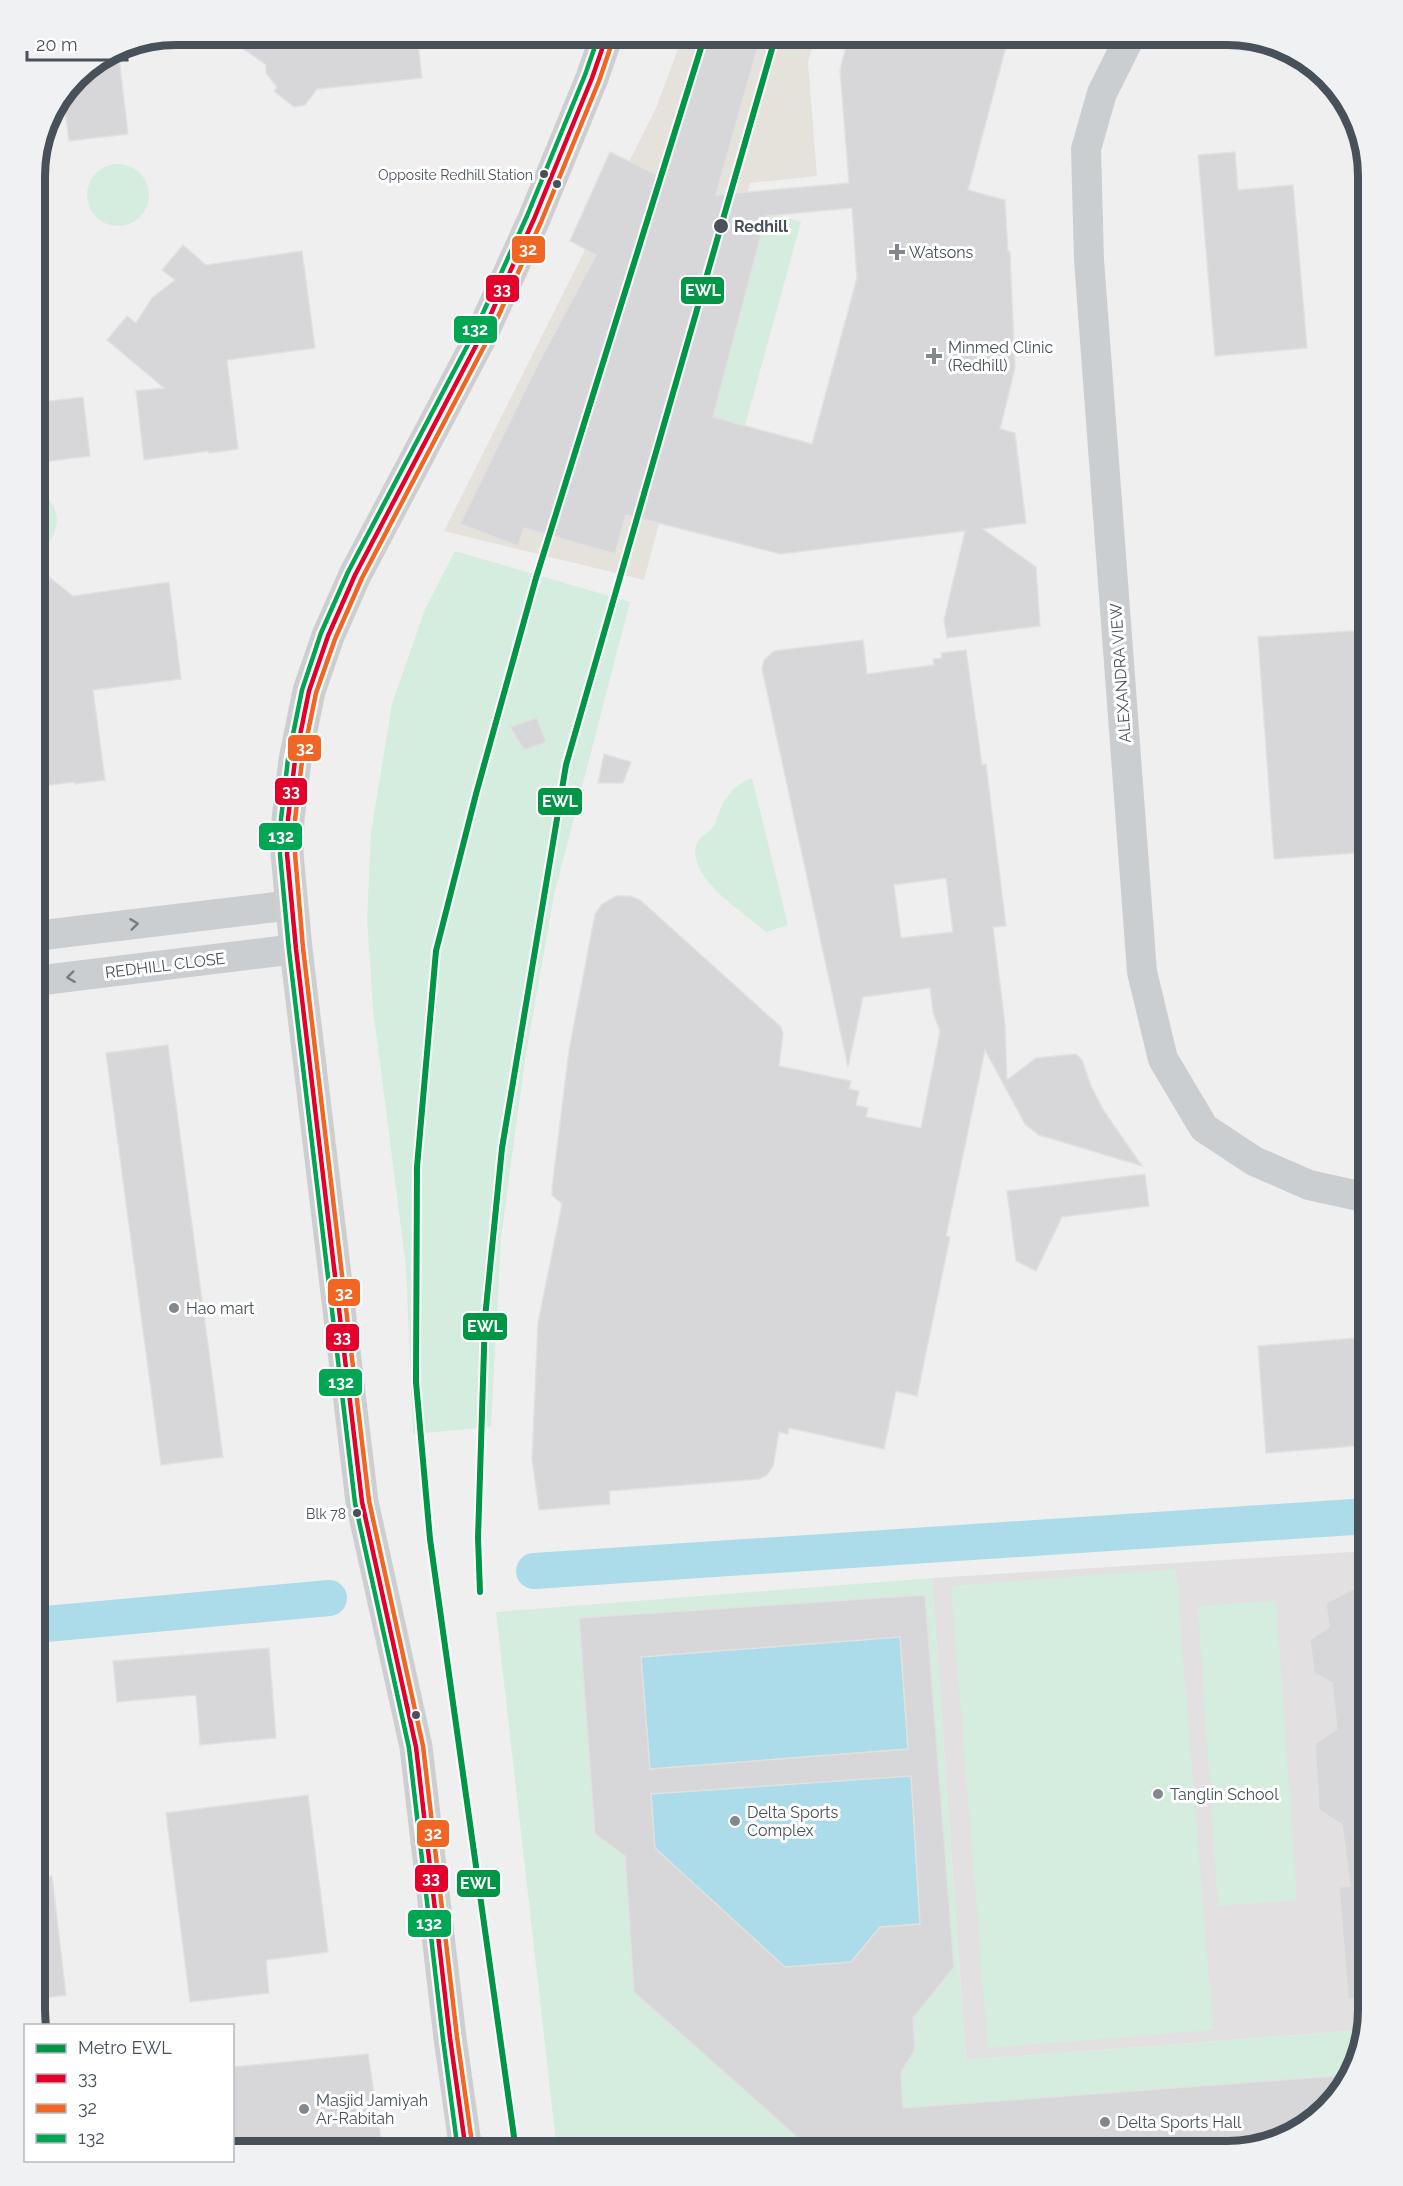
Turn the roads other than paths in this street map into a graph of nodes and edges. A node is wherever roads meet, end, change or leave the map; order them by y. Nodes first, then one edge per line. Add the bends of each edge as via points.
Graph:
1 (587, 45) edge
2 (604, 45) edge
3 (1126, 45) edge
4 (592, 78) junction
5 (292, 905) junction
6 (45, 935) edge
7 (296, 950) junction
8 (45, 980) edge
9 (1358, 1196) edge
10 (465, 2141) edge

1 - 4 main road
2 - 4 main road
3 - 9 street, ALEXANDRA VIEW via 1102,93 1086,149 1089,261 1142,972 1164,1059 1204,1128 1254,1161 1309,1185
4 - 5 main road via 480,338 355,575 328,636 309,692 294,772 287,842
6 -> 5 street
5 - 7 main road
7 -> 8 street, REDHILL CLOSE
7 - 10 main road via 362,1502 416,1748

